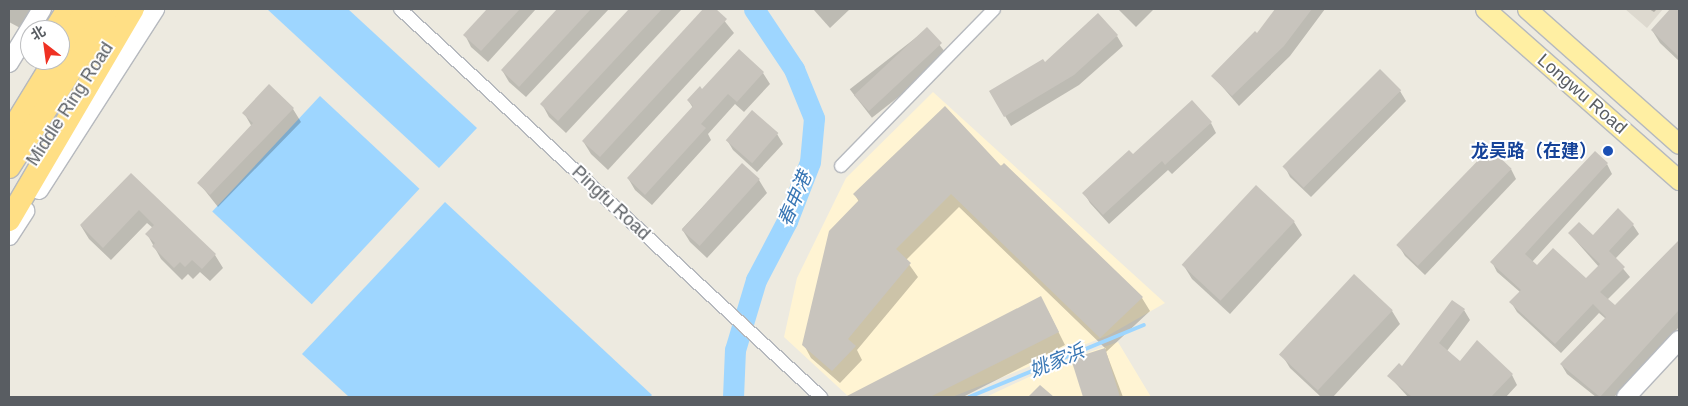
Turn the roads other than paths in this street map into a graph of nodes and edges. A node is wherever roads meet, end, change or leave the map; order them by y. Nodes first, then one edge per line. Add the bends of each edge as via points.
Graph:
1 (42, 9) edge
2 (68, 9) edge
3 (87, 9) edge
4 (110, 9) edge
5 (132, 9) edge
6 (155, 9) edge
7 (400, 9) edge
8 (994, 9) edge
9 (1485, 9) edge
10 (1526, 9) edge
11 (61, 20) edge
12 (70, 36) edge
13 (9, 63) edge
14 (30, 70) edge
15 (49, 70) edge
16 (9, 105) edge
17 (9, 135) edge
18 (1679, 144) edge
19 (841, 166) dead end
20 (9, 167) edge
21 (1679, 180) edge
22 (9, 198) edge
23 (9, 220) edge
24 (9, 236) edge
25 (1679, 340) edge
26 (821, 397) edge
27 (1626, 397) edge

1 - 13 main road
2 - 11 highway
3 - 12 highway, Middle Ring Road
4 - 20 highway, Middle Ring Road
5 - 22 highway, Middle Ring Road
5 - 23 highway
6 - 24 main road
7 - 26 street, Pingfu Road
8 - 19 street
9 - 21 main road, Longwu Road
10 - 18 main road, Longwu Road
14 - 16 highway
15 - 17 highway, Middle Ring Road
25 - 27 main road

